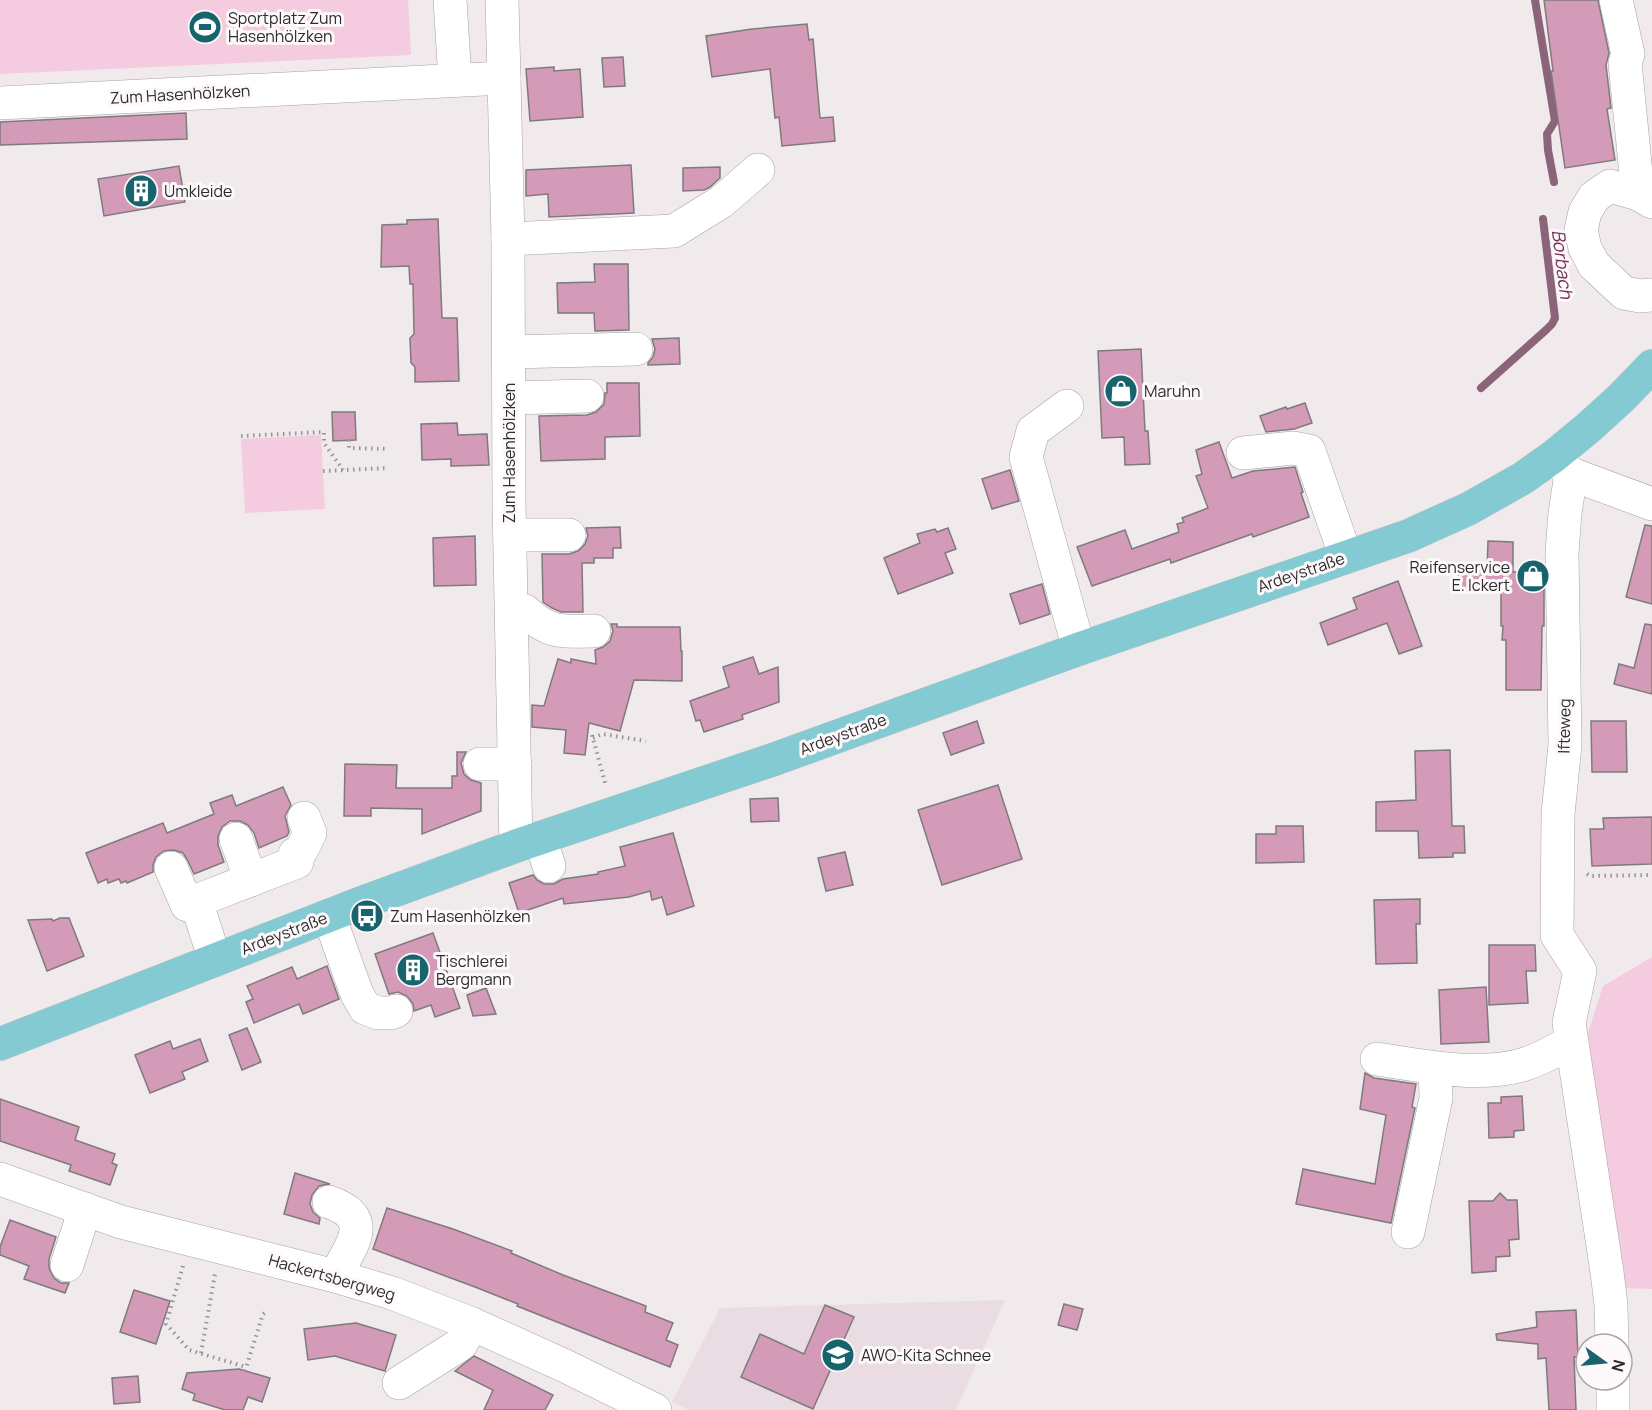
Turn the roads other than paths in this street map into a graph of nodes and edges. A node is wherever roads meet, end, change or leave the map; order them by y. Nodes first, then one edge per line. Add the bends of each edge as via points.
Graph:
1 (450, 0) edge
2 (502, 0) edge
3 (1616, 0) edge
4 (504, 78) junction
5 (455, 81) junction
6 (0, 103) edge
7 (758, 170) dead end
8 (1645, 198) edge
9 (509, 240) junction
10 (1652, 295) edge
11 (636, 349) dead end
12 (509, 352) junction
13 (1652, 366) edge
14 (587, 396) dead end
15 (509, 398) junction
16 (1067, 406) dead end
17 (1243, 453) dead end
18 (1562, 465) junction
19 (1652, 504) edge
20 (510, 535) junction
21 (569, 535) dead end
22 (1346, 557) junction
23 (527, 612) junction
24 (594, 631) dead end
25 (1079, 649) junction
26 (480, 764) dead end
27 (515, 764) junction
28 (304, 818) dead end
29 (236, 839) dead end
30 (541, 840) junction
31 (171, 868) dead end
32 (251, 880) junction
33 (196, 901) junction
34 (329, 916) junction
35 (215, 960) junction
36 (396, 1011) dead end
37 (1571, 1042) junction
38 (0, 1044) edge
39 (1377, 1059) dead end
40 (1435, 1068) junction
41 (0, 1179) edge
42 (329, 1202) dead end
43 (86, 1209) junction
44 (1408, 1232) dead end
45 (67, 1265) dead end
46 (303, 1275) junction
47 (472, 1324) junction
48 (1612, 1332) edge
49 (399, 1383) dead end
50 (1612, 1392) edge
51 (651, 1410) edge
52 (1613, 1410) edge

1 - 5 street
2 - 4 street, Zum Hasenhölzken
3 - 8 street via 1628,54 1625,63
4 - 5 street, Zum Hasenhölzken
4 - 9 street, Zum Hasenhölzken
5 - 6 street, Zum Hasenhölzken
7 - 9 street via 721,202 674,231
8 - 10 street via 1610,186 1594,197 1581,230 1594,265 1624,293
9 - 12 street, Zum Hasenhölzken
11 - 12 street
12 - 15 street, Zum Hasenhölzken
13 - 18 main road, Ardeystraße
14 - 15 street
15 - 20 street, Zum Hasenhölzken via 499,480
16 - 25 street via 1032,431 1026,457
17 - 22 street via 1293,448 1309,451
18 - 19 street
18 - 22 main road, Ardeystraße via 1523,478 1408,536
18 - 37 street, Ifteweg via 1567,554 1565,745 1558,814 1557,935 1580,971 1569,1023
20 - 21 street
20 - 23 street, Zum Hasenhölzken
22 - 25 main road, Ardeystraße
23 - 24 street via 548,629
23 - 27 street, Zum Hasenhölzken
25 - 30 main road, Ardeystraße
26 - 27 street
27 - 30 street, Zum Hasenhölzken
28 - 32 street via 310,833 301,851 295,854 297,862
29 - 32 street
30 - 34 main road, Ardeystraße
31 - 33 street via 187,904
32 - 33 street
33 - 35 street
34 - 35 main road, Ardeystraße
34 - 36 street via 365,1008 378,1013
35 - 38 main road, Ardeystraße
37 - 40 street via 1536,1060 1505,1069
37 - 48 street via 1607,1272
39 - 40 street
40 - 44 street via 1436,1098
41 - 43 street, Hackertsbergweg
42 - 46 street via 363,1222
43 - 45 street
43 - 46 street, Hackertsbergweg
46 - 47 street, Hackertsbergweg via 392,1293
47 - 49 street via 461,1344
47 - 51 street, Hackertsbergweg
50 - 52 street

